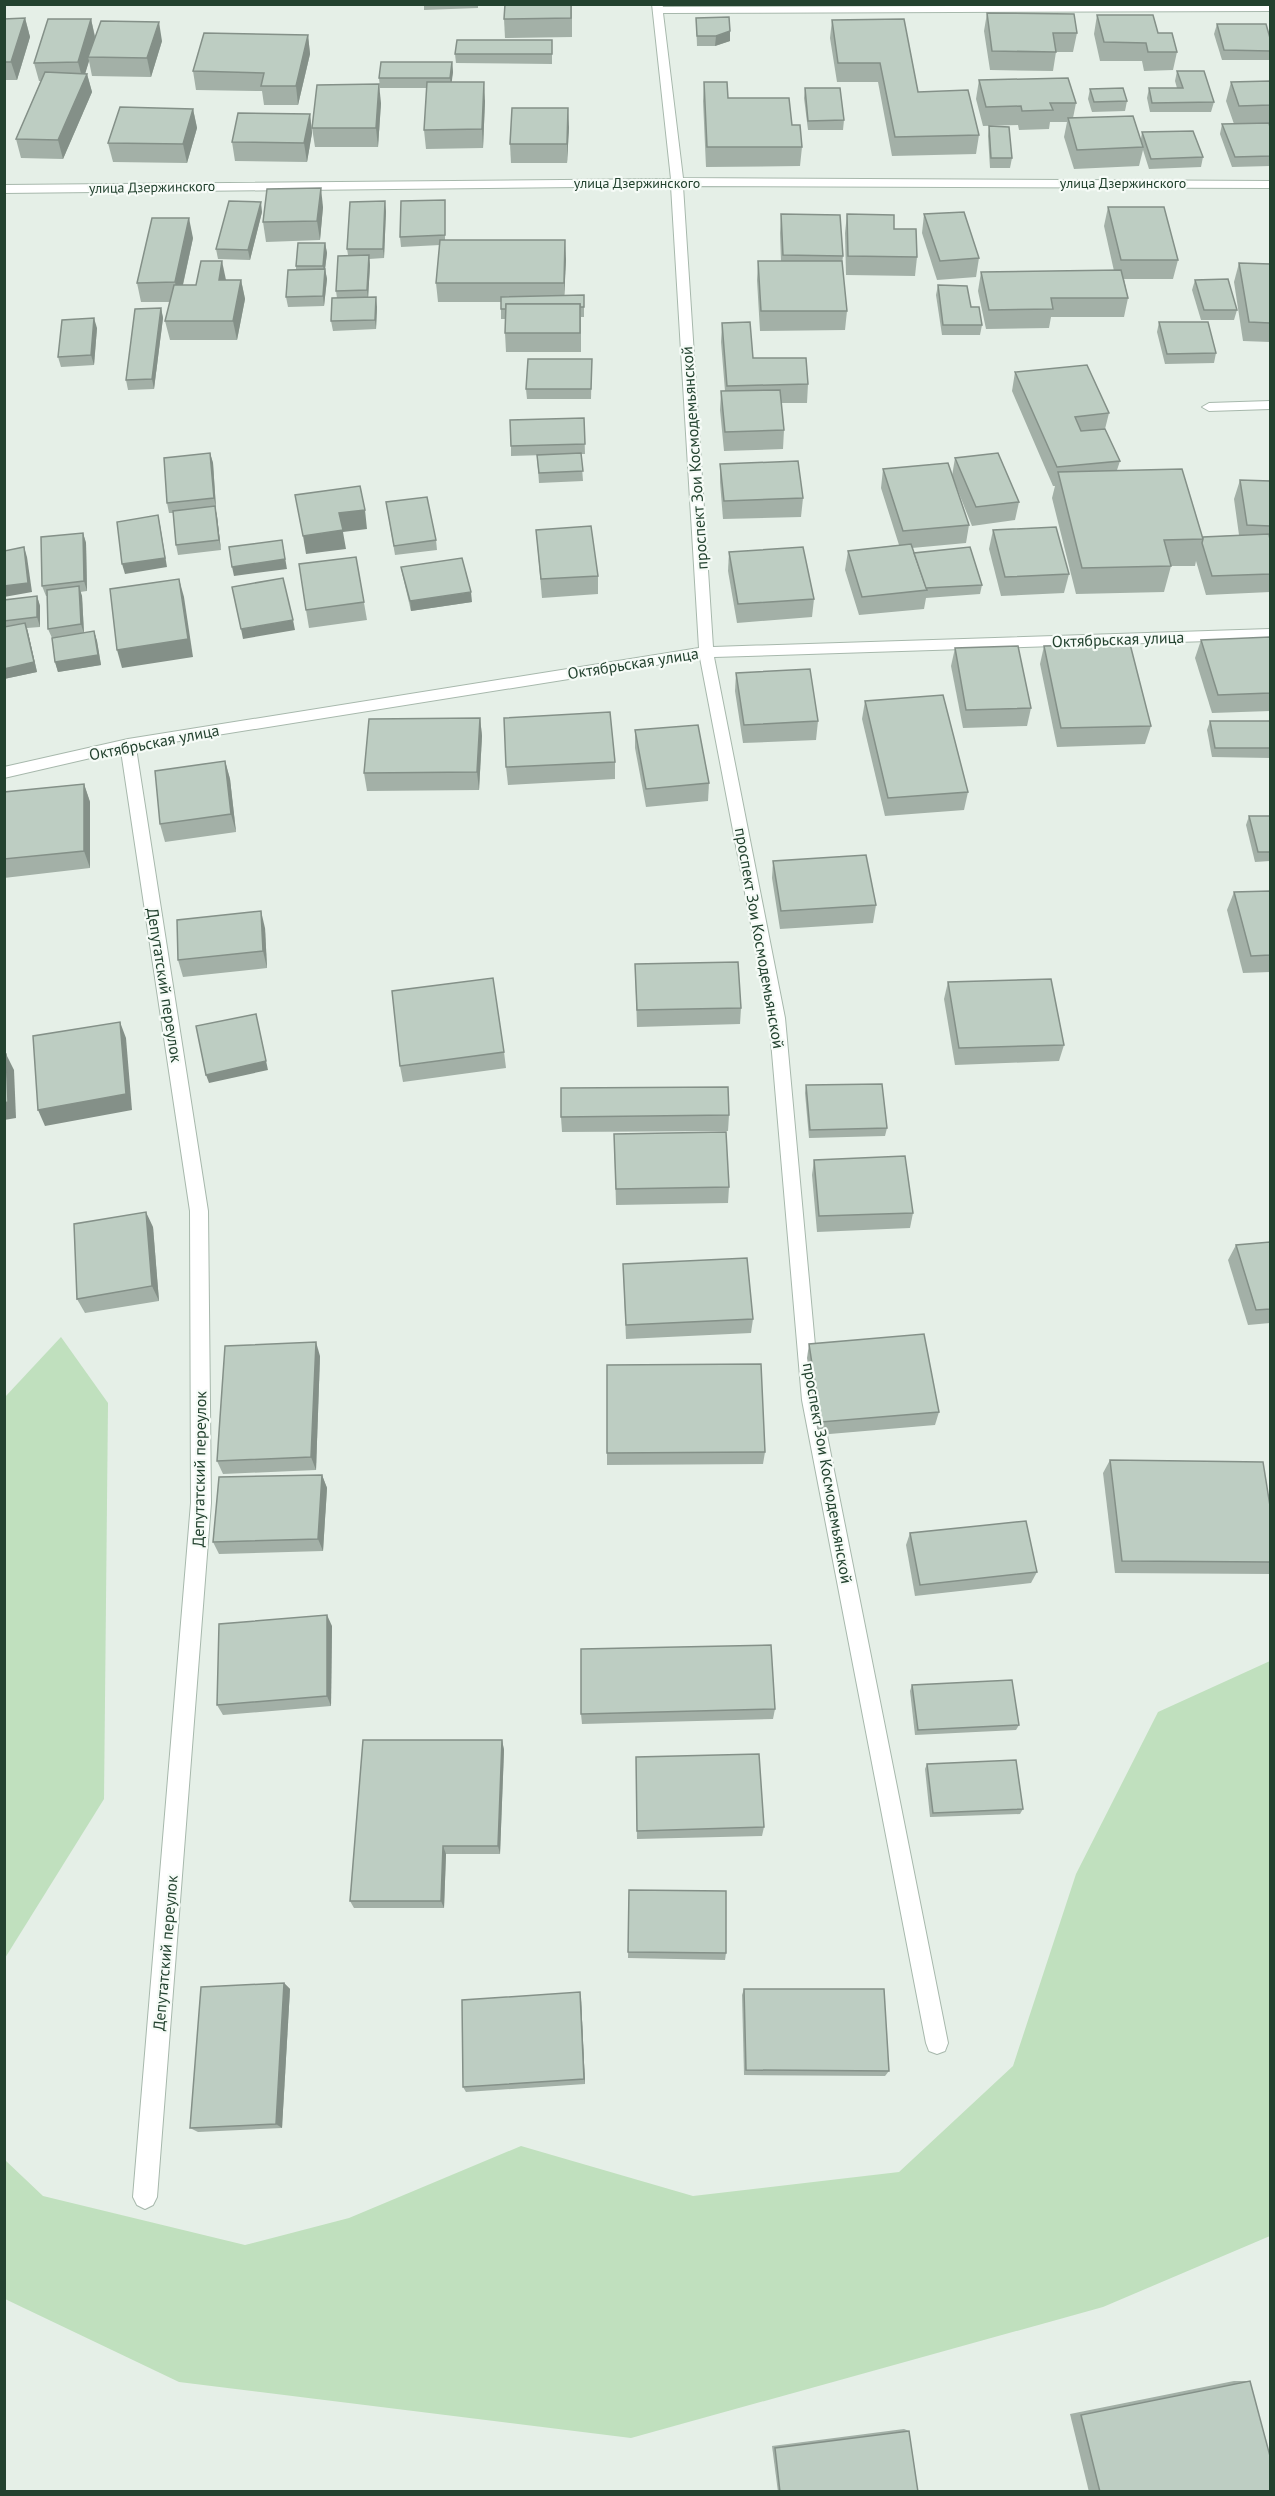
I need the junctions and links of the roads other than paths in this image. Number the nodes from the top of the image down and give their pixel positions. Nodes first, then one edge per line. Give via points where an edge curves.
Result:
1 (657, 7) edge
2 (1270, 8) edge
3 (677, 182) junction
4 (1270, 184) edge
5 (4, 189) edge
6 (1270, 405) edge
7 (1209, 407) dead end
8 (1270, 634) edge
9 (706, 652) junction
10 (128, 744) junction
11 (4, 773) edge
12 (937, 2043) dead end
13 (145, 2197) dead end

1 - 2 street
1 - 3 street, проспект Зои Космодемьянской
3 - 4 street, улица Дзержинского
3 - 5 street, улица Дзержинского
3 - 9 street, проспект Зои Космодемьянской
6 - 7 street
8 - 9 street, Октябрьская улица
9 - 10 street, Октябрьская улица
9 - 12 street, проспект Зои Космодемьянской via 777,1018 811,1400
10 - 11 street, Октябрьская улица
10 - 13 street, Депутатский переулок via 197,1199 199,1234 201,1503

